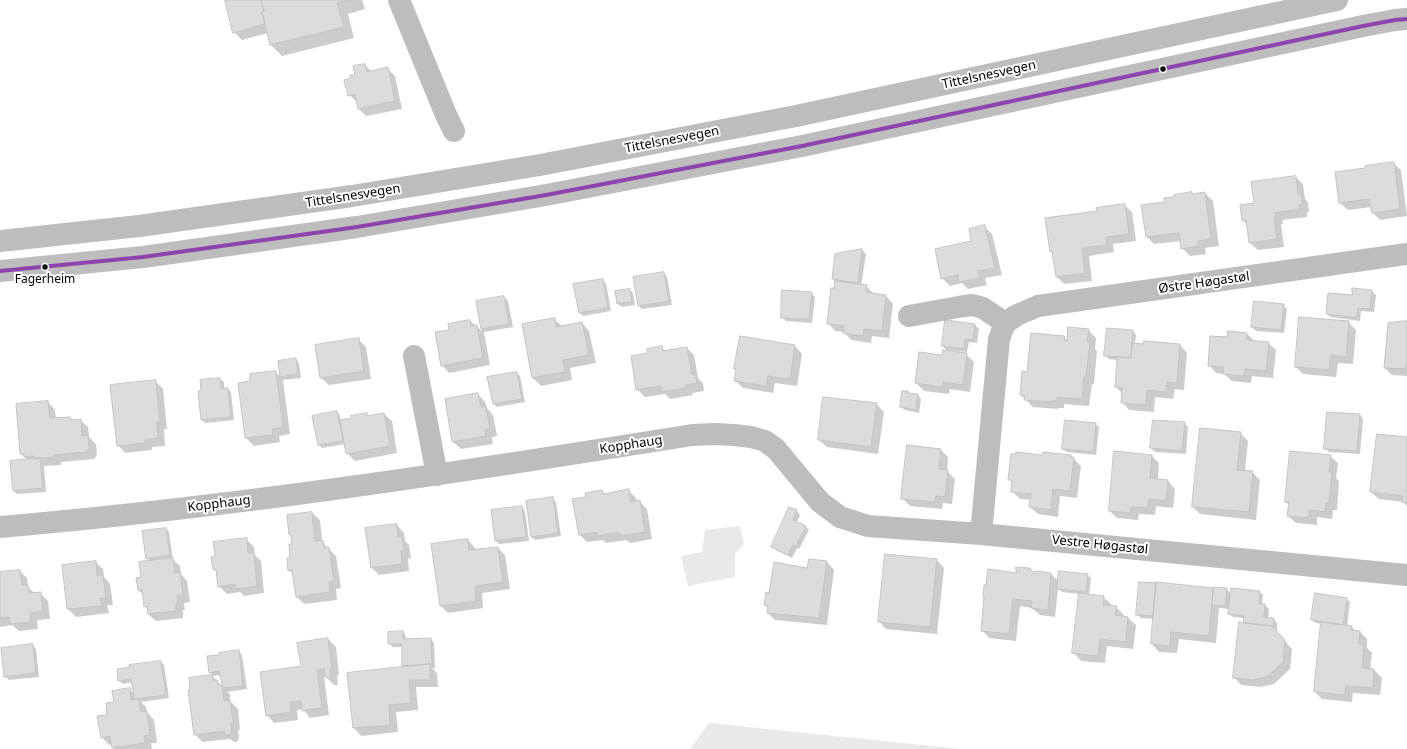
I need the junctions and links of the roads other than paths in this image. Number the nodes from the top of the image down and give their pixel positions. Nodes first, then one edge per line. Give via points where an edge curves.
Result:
1 (399, 0) edge
2 (1336, 0) edge
3 (1407, 19) edge
4 (454, 131) dead end
5 (0, 241) edge
6 (1407, 254) edge
7 (0, 272) edge
8 (909, 316) dead end
9 (1005, 323) junction
10 (414, 356) dead end
11 (437, 475) junction
12 (807, 486) joint
13 (0, 527) edge
14 (982, 534) junction
15 (1407, 576) edge

1 - 4 main road
2 - 5 main road, Tittelsnesvegen via 796,116 540,165 352,196 139,226
3 - 7 main road via 1356,27 802,146 546,195 357,227 166,254
6 - 9 main road, Østre Høgastøl via 1038,306
8 - 9 main road via 973,305 983,308
9 - 14 main road via 999,339
10 - 11 main road
11 - 12 main road, Kopphaug via 692,435 715,434 751,437 764,441 776,449
11 - 13 main road, Kopphaug via 189,508
12 - 14 main road, Vestre Høgastøl via 820,502 840,518 868,526
14 - 15 main road, Vestre Høgastøl

